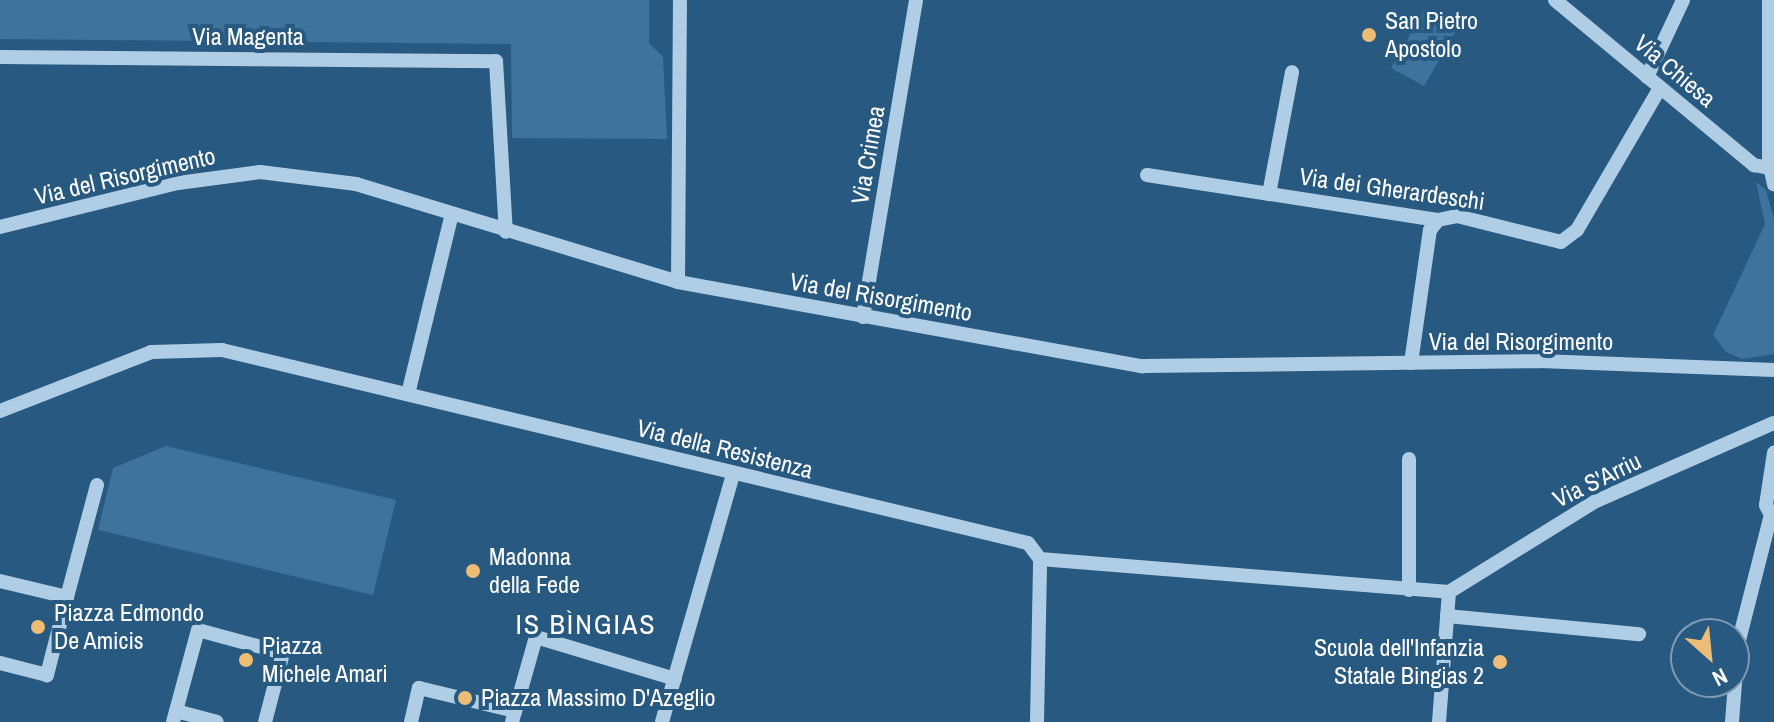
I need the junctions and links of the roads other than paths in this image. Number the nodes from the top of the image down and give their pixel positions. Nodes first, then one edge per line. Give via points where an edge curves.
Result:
1 (680, 0) edge
2 (916, 0) edge
3 (1555, 0) edge
4 (1683, 0) edge
5 (1769, 0) edge
6 (0, 57) edge
7 (1292, 72) dead end
8 (1647, 77) junction
9 (1660, 88) junction
10 (1769, 168) junction
11 (1147, 175) dead end
12 (1774, 184) edge
13 (1269, 194) junction
14 (452, 214) junction
15 (1438, 220) junction
16 (0, 227) edge
17 (506, 232) junction
18 (678, 282) junction
19 (863, 317) junction
20 (1411, 363) junction
21 (1774, 370) edge
22 (408, 394) junction
23 (0, 411) edge
24 (1774, 423) edge
25 (1774, 453) edge
26 (1409, 459) dead end
27 (733, 474) junction
28 (97, 485) dead end
29 (1772, 514) edge
30 (1040, 559) junction
31 (0, 581) edge
32 (1409, 590) junction
33 (1449, 592) junction
34 (67, 597) junction
35 (1447, 616) junction
36 (1639, 634) dead end
37 (0, 663) edge
38 (675, 679) junction
39 (174, 716) edge
40 (514, 717) edge
41 (217, 722) edge
42 (265, 722) edge
43 (411, 722) edge
44 (662, 722) edge
45 (1037, 722) edge
46 (1439, 722) edge
47 (1732, 722) edge

1 - 18 street
2 - 19 street, Via Crimea
3 - 8 street, Via Chiesa
4 - 8 street
5 - 10 street
6 - 17 street, Via Magenta via 496,61
7 - 13 street, Via dei Gherardeschi
8 - 9 street, Via Chiesa
9 - 10 street, Via Chiesa via 1754,165
9 - 15 street, Via dei Gherardeschi via 1570,238 1561,242 1457,216
10 - 12 street
11 - 13 street, Via dei Gherardeschi
13 - 15 street, Via dei Gherardeschi
14 - 16 street, Via del Risorgimento via 356,184 260,172 178,183
14 - 17 street, Via del Risorgimento
14 - 22 street
15 - 20 street via 1430,230
17 - 18 street, Via del Risorgimento
18 - 19 street, Via del Risorgimento
19 - 20 street, Via del Risorgimento via 1142,366
20 - 21 street, Via del Risorgimento via 1540,361
22 - 23 street, Via della Resistenza via 222,350 183,349 117,362
22 - 27 street, Via della Resistenza
24 - 33 street, Via S'Arriu via 1596,501
25 - 29 street via 1766,505
26 - 32 street
27 - 30 street, Via della Resistenza via 1028,543
27 - 38 street
28 - 34 street
29 - 47 street via 1738,644
30 - 32 street, Via della Resistenza
30 - 45 street
31 - 34 street
32 - 33 street, Via della Resistenza
33 - 35 street
34 - 37 street via 47,675
35 - 36 street
35 - 46 street
38 - 40 street via 536,637
38 - 44 street
39 - 41 street
39 - 42 street via 198,630 283,653
40 - 43 street via 419,688

